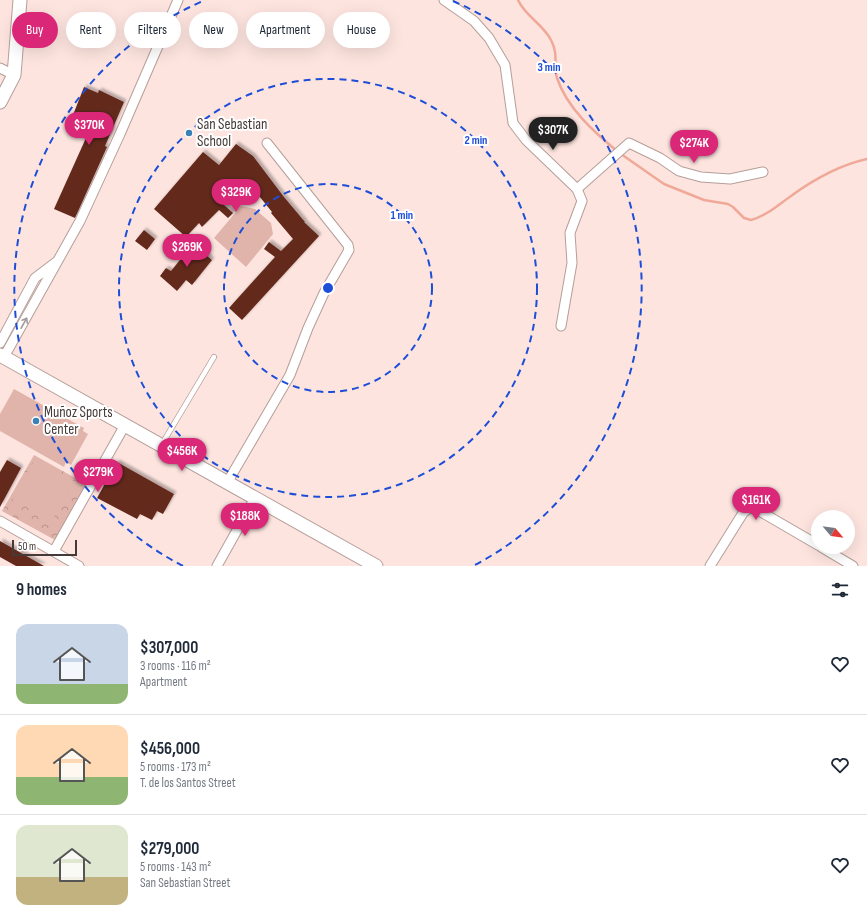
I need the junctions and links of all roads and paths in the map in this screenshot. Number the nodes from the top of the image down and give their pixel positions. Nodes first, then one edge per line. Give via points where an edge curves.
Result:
1 (20, 0) edge
2 (178, 0) edge
3 (444, 0) edge
4 (0, 68) edge
5 (14, 75) junction
6 (0, 102) edge
7 (267, 143) dead end
8 (764, 172) dead end
9 (577, 189) junction
10 (60, 258) junction
11 (561, 326) dead end
12 (0, 343) edge
13 (214, 357) dead end
14 (2, 359) edge
15 (125, 425) junction
16 (161, 446) junction
17 (227, 483) junction
18 (255, 498) junction
19 (0, 520) edge
20 (811, 541) edge
21 (54, 551) junction
22 (833, 554) edge
23 (79, 566) edge
24 (217, 566) edge
25 (376, 566) edge
26 (710, 566) edge
27 (853, 566) edge

1 - 5 main road
2 - 10 street via 120,134
3 - 9 street via 474,21 489,38 505,65 514,123 526,140
4 - 5 street
5 - 6 main road
7 - 17 street via 348,245 348,250 308,328 290,375
8 - 9 street via 730,179 701,176 680,171 629,143
9 - 11 street via 582,201 570,233 572,262
10 - 12 street via 35,278
14 -> 10 street
13 - 16 lane
14 - 15 main road
15 - 16 main road
15 - 21 street
16 - 17 main road
17 - 18 main road
18 - 24 street
18 - 25 main road
19 - 21 street
20 - 26 street via 756,509 749,508 743,513
21 - 23 street
22 - 27 street

